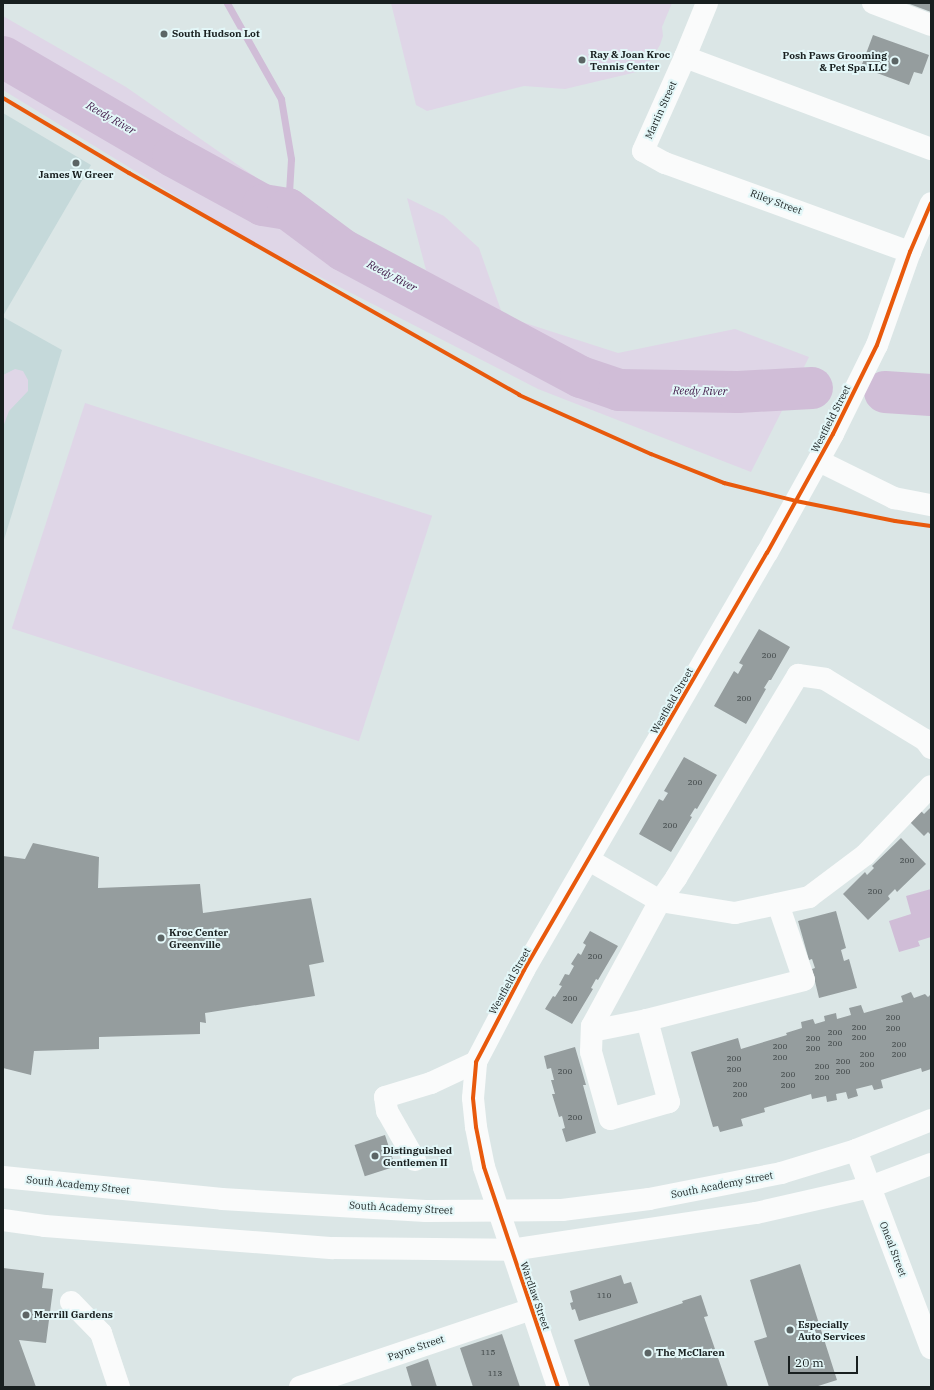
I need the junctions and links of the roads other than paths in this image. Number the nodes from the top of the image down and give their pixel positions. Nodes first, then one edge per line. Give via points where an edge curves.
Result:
1 (707, 3) edge
2 (873, 3) edge
3 (931, 25) edge
4 (685, 57) junction
5 (931, 149) edge
6 (643, 151) joint
7 (931, 203) edge
8 (910, 252) junction
9 (819, 461) junction
10 (931, 505) edge
11 (931, 748) edge
12 (931, 786) edge
13 (590, 860) junction
14 (660, 901) junction
15 (778, 904) junction
16 (647, 1020) junction
17 (592, 1031) junction
18 (476, 1062) junction
19 (931, 1120) edge
20 (856, 1150) junction
21 (415, 1160) dead end
22 (931, 1164) edge
23 (3, 1177) edge
24 (870, 1187) junction
25 (498, 1211) junction
26 (3, 1220) edge
27 (511, 1250) junction
28 (71, 1302) dead end
29 (532, 1309) junction
30 (931, 1348) edge
31 (119, 1387) edge
32 (300, 1387) edge
33 (558, 1387) edge

1 - 4 main road, Martin Street
2 - 3 main road
4 - 5 main road
4 - 6 main road, Martin Street
6 - 8 main road, Riley Street via 665,163
7 - 8 main road, Westfield Street
8 - 9 main road, Westfield Street via 877,344
9 - 10 main road via 894,498
9 - 13 main road, Westfield Street
11 - 14 main road via 925,740 825,679 798,675
12 - 15 main road via 865,855 809,897
13 - 14 main road
13 - 18 main road, Westfield Street via 524,970
14 - 15 main road via 735,913
14 - 17 main road via 592,1026
15 - 16 main road via 804,980
16 - 17 main road
16 - 17 main road via 669,1102 610,1119 591,1052
18 - 21 main road via 431,1083 384,1097 387,1111
18 - 25 main road, Westfield Street via 473,1098 476,1127 484,1167
19 - 20 main road, South Academy Street
20 - 24 main road, Oneal Street
20 - 25 main road, South Academy Street via 781,1173 649,1199 562,1210
22 - 24 main road
23 - 25 main road, South Academy Street via 222,1199 426,1211
24 - 27 main road via 756,1212
24 - 30 main road, Oneal Street
25 - 27 main road, Wardlaw Street
26 - 27 main road via 45,1226 333,1248
27 - 29 main road, Wardlaw Street
28 - 31 main road via 101,1333
29 - 32 main road, Payne Street
29 - 33 main road, Wardlaw Street

